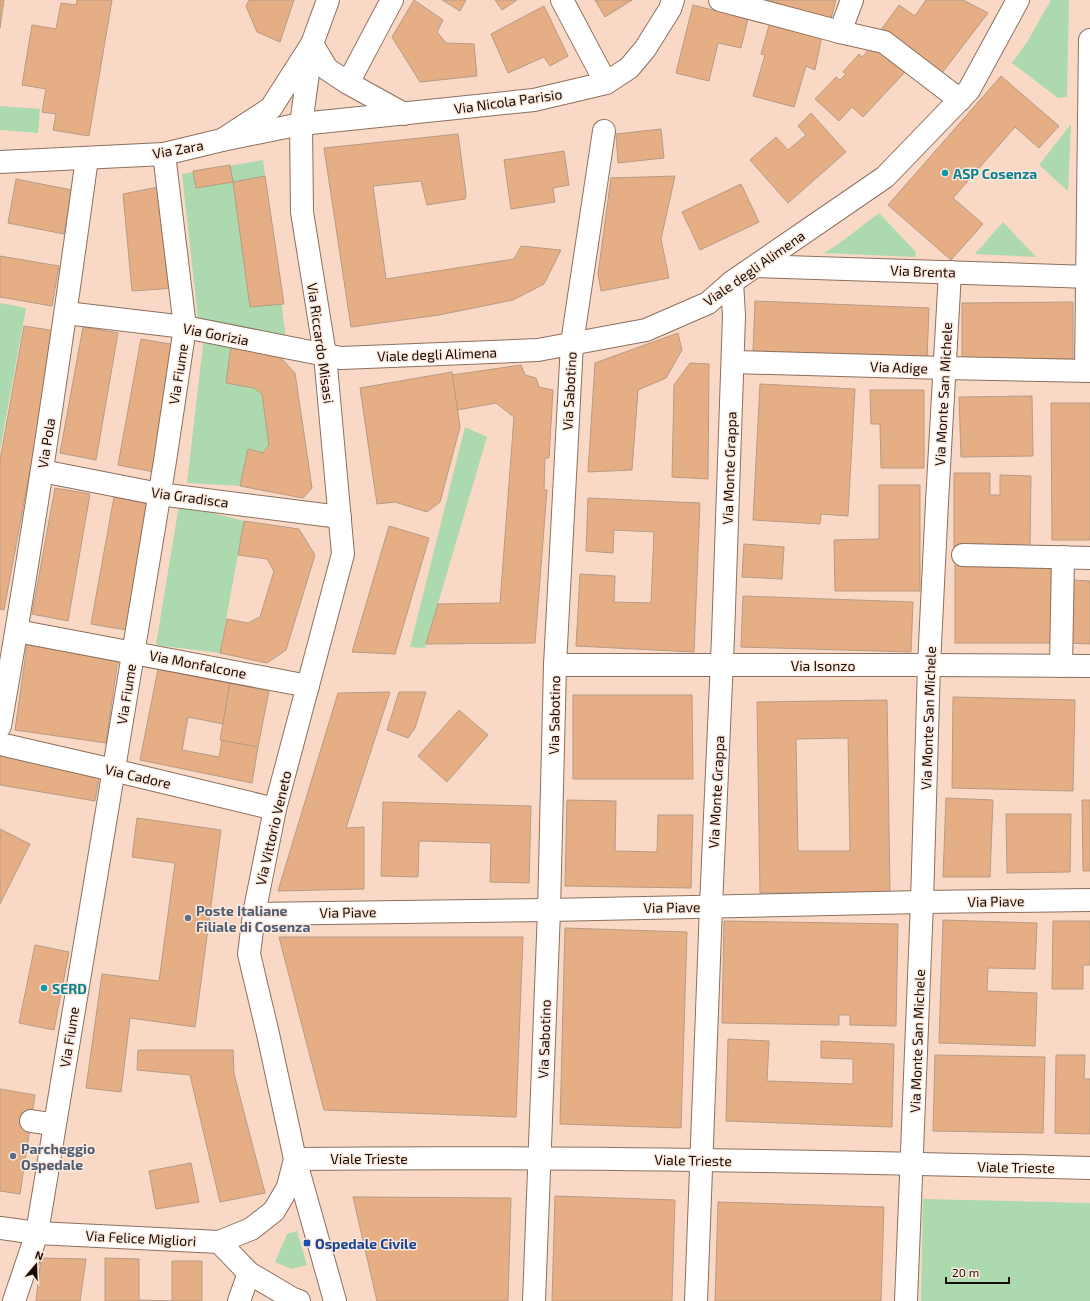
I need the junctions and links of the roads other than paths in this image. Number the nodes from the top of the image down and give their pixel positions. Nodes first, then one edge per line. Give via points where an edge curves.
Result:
1 (328, 0) edge
2 (392, 0) edge
3 (562, 0) edge
4 (673, 0) edge
5 (720, 0) edge
6 (852, 0) edge
7 (1018, 0) edge
8 (840, 32) junction
9 (1090, 40) edge
10 (312, 44) junction
11 (348, 83) junction
12 (606, 83) junction
13 (960, 100) junction
14 (404, 114) junction
15 (301, 124) junction
16 (604, 131) dead end
17 (222, 140) junction
18 (164, 154) junction
19 (87, 158) junction
20 (0, 162) edge
21 (756, 266) junction
22 (950, 272) junction
23 (1089, 277) edge
24 (732, 282) junction
25 (66, 312) junction
26 (185, 327) junction
27 (572, 344) junction
28 (333, 356) junction
29 (733, 362) junction
30 (945, 368) junction
31 (1088, 370) edge
32 (42, 471) junction
33 (159, 494) junction
34 (340, 517) junction
35 (963, 555) dead end
36 (1063, 558) junction
37 (1090, 558) edge
38 (17, 630) junction
39 (133, 652) junction
40 (555, 665) junction
41 (722, 665) junction
42 (929, 665) junction
43 (1061, 666) junction
44 (1090, 666) edge
45 (308, 686) junction
46 (0, 726) edge
47 (0, 744) edge
48 (113, 770) junction
49 (275, 809) junction
50 (1090, 900) edge
51 (922, 902) junction
52 (711, 906) junction
53 (550, 910) junction
54 (254, 914) junction
55 (71, 1027) junction
56 (540, 1158) junction
57 (295, 1159) junction
58 (701, 1159) junction
59 (912, 1164) junction
60 (1090, 1168) edge
61 (274, 1211) joint
62 (0, 1228) edge
63 (31, 1232) junction
64 (219, 1242) junction
65 (249, 1273) junction
66 (14, 1301) edge
67 (239, 1301) edge
68 (299, 1301) edge
69 (335, 1301) edge
70 (534, 1301) edge
71 (696, 1301) edge
72 (906, 1301) edge

1 - 10 street, Via Riccardo Misasi
2 - 11 street
3 - 12 street
4 - 12 street, Via Nicola Parisio via 645,49 629,68
5 - 8 street
6 - 8 street
7 - 13 street, Viale degli Alimena via 969,90
8 - 13 street via 884,42
9 - 23 street
10 - 11 street via 327,69
10 - 15 street, Via Riccardo Misasi
10 - 17 street, Via Zara via 271,108
11 - 14 street
12 - 14 street, Via Nicola Parisio via 534,100
13 - 21 street, Viale degli Alimena via 885,177
14 - 15 street, Via Nicola Parisio
15 - 17 street, Via Nicola Parisio
15 - 28 street, Via Riccardo Misasi via 302,212
16 - 27 street, Via Sabotino
17 - 18 street, Via Zara
18 - 19 street, Via Zara
18 - 26 street, Via Fiume
19 - 20 street, Via Zara
19 - 25 street, Via Pola
21 - 22 street, Via Brenta
21 - 24 street, Viale degli Alimena
22 - 23 street, Via Brenta
22 - 30 street, Via Monte San Michele
23 - 31 street
24 - 27 street, Viale degli Alimena via 708,303 646,330
24 - 29 street, Via Monte Grappa
25 - 26 street, Via Gorizia
25 - 32 street, Via Pola
26 - 28 street, Via Gorizia
26 - 33 street, Via Fiume
27 - 28 street, Viale degli Alimena via 538,350
27 - 40 street, Via Sabotino
28 - 34 street, Via Riccardo Misasi
29 - 30 street, Via Adige
29 - 41 street, Via Monte Grappa
30 - 31 street, Via Adige
30 - 42 street, Via Monte San Michele
32 - 33 street, Via Gradisca
32 - 38 street, Via Pola
33 - 34 street, Via Gradisca
33 - 39 street, Via Fiume
34 - 45 street, Via Riccardo Misasi via 343,554
35 - 36 street
36 - 37 street
36 - 43 street
38 - 39 street, Via Monfalcone
38 - 46 street, Via Pola
39 - 45 street, Via Monfalcone
39 - 48 street, Via Fiume
40 - 41 street, Via Isonzo
40 - 53 street, Via Sabotino
41 - 42 street, Via Isonzo
41 - 52 street, Via Monte Grappa
42 - 43 street, Via Isonzo
42 - 51 street, Via Monte San Michele
43 - 44 street, Via Isonzo
45 - 49 street, Via Vittorio Veneto
47 - 48 street, Via Cadore
48 - 49 street, Via Cadore
48 - 55 street, Via Fiume
49 - 54 street, Via Vittorio Veneto
50 - 51 street, Via Piave
51 - 52 street, Via Piave
51 - 59 street, Via Monte San Michele
52 - 53 street, Via Piave
52 - 58 street, Via Monte Grappa
53 - 54 street, Via Piave
53 - 56 street, Via Sabotino
54 - 57 street, Via Vittorio Veneto via 249,954
55 - 63 street, Via Fiume
55 - 63 street via 56,1055 37,1122
56 - 57 street, Viale Trieste
56 - 58 street, Viale Trieste
56 - 70 street, Via Sabotino
57 - 61 street, Via Vittorio Veneto via 288,1187
57 - 69 street, Via Vittorio Veneto
58 - 59 street, Viale Trieste
58 - 71 street, Via Monte Grappa
59 - 60 street, Viale Trieste
59 - 72 street, Via Monte San Michele
61 - 64 street, Via Felice Migliori via 251,1229
62 - 63 street, Via Felice Migliori
63 - 64 street, Via Felice Migliori
63 - 66 street
64 - 65 street
65 - 67 street
65 - 68 street

